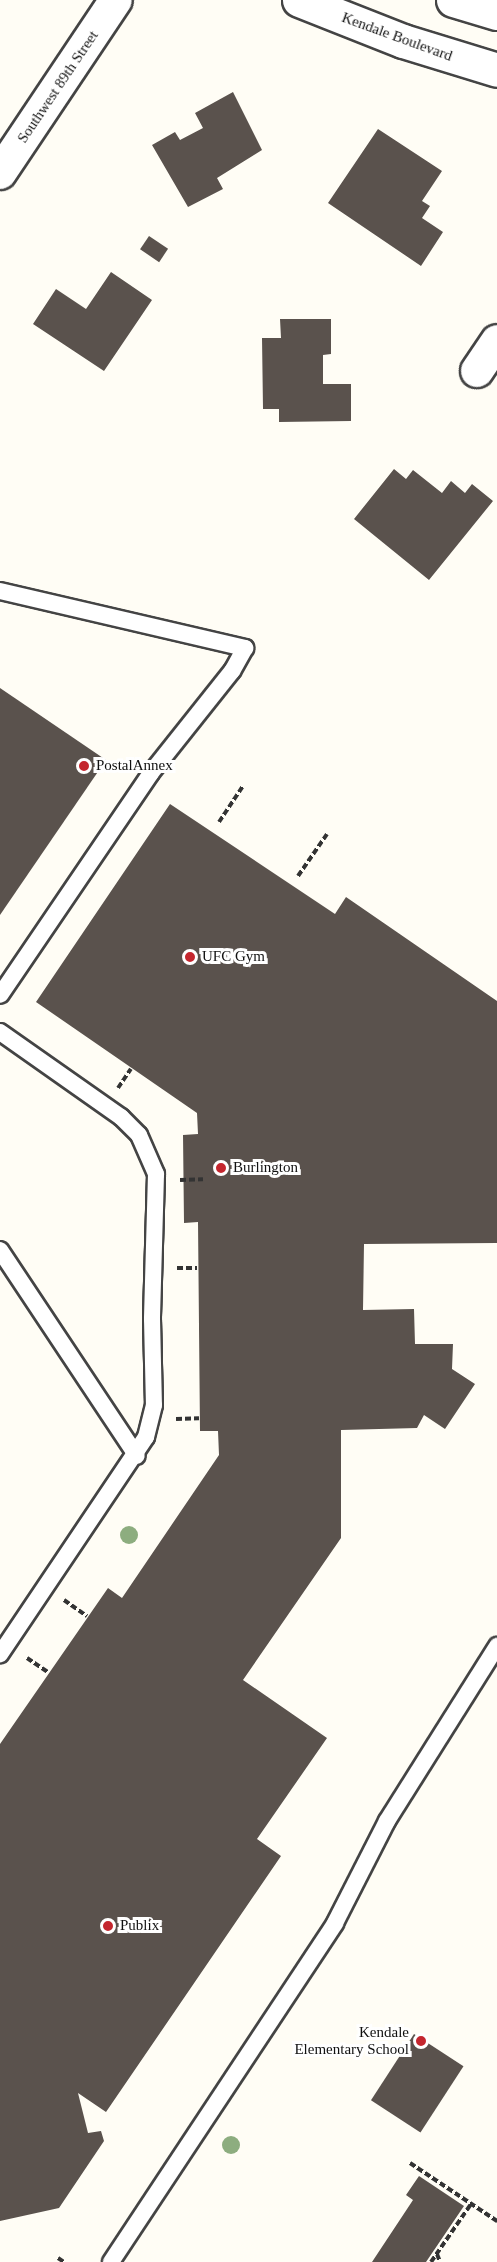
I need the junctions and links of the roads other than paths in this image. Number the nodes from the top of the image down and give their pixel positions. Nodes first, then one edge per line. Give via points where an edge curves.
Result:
1 (117, 0) edge
2 (299, 0) edge
3 (453, 0) edge
4 (497, 13) edge
5 (497, 70) edge
6 (0, 173) edge
7 (497, 341) edge
8 (477, 371) dead end
9 (0, 591) edge
10 (0, 995) edge
11 (0, 1032) edge
12 (0, 1250) edge
13 (137, 1456) junction
14 (497, 1646) edge
15 (0, 1654) edge
16 (111, 2262) edge

1 - 6 street, Southwest 89th Street
2 - 5 street, Kendale Boulevard via 403,41
3 - 4 street
7 - 8 street
9 - 10 lane via 245,648 232,671 151,773
11 - 13 lane via 121,1117 151,1155 156,1174 154,1405
12 - 13 lane
13 - 15 lane
14 - 16 lane via 387,1821 335,1923

